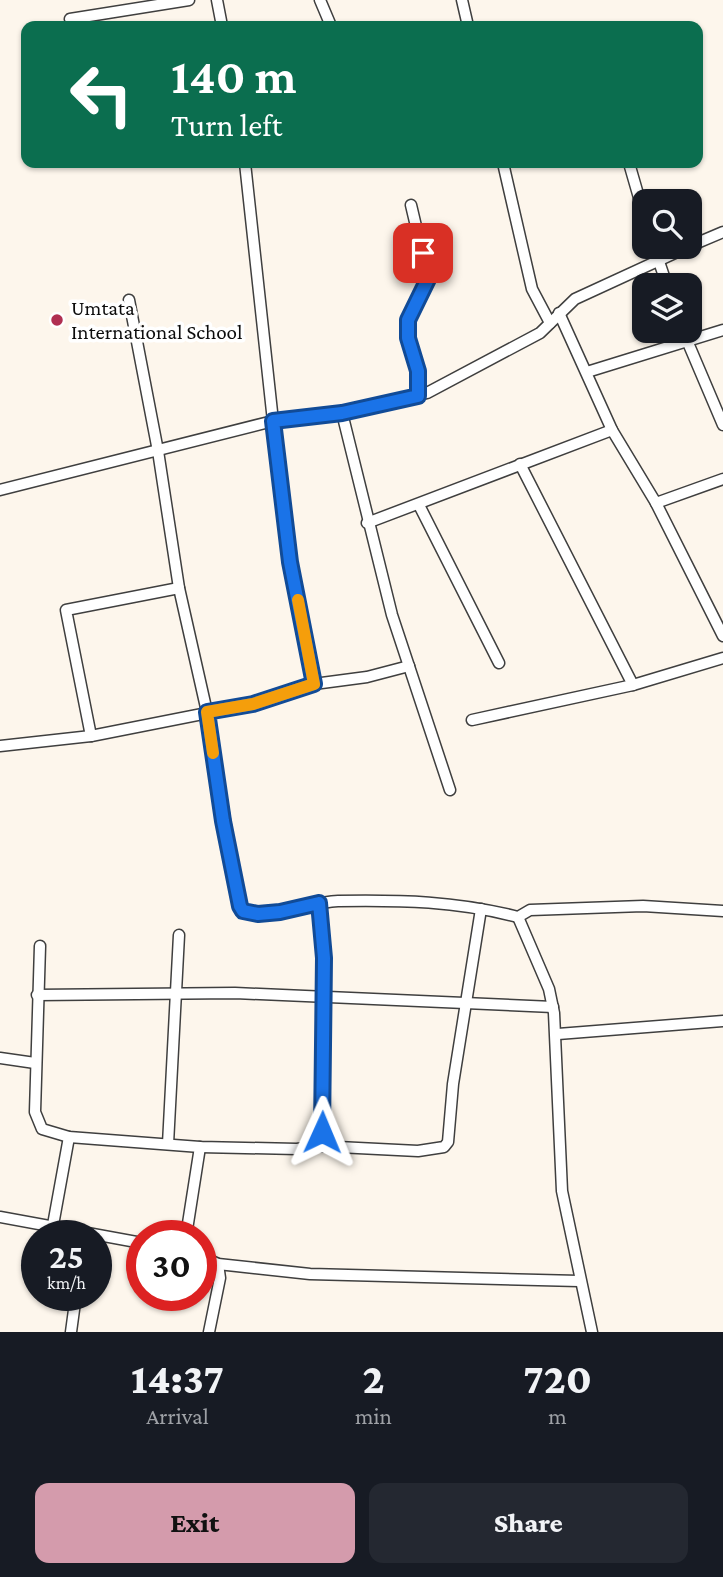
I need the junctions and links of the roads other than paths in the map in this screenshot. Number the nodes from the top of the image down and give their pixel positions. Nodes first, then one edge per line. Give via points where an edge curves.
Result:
1 (188, 0) edge
2 (217, 0) edge
3 (320, 0) edge
4 (462, 0) edge
5 (70, 19) dead end
6 (221, 21) edge
7 (329, 21) edge
8 (467, 21) edge
9 (246, 168) edge
10 (504, 168) edge
11 (630, 168) edge
12 (636, 189) edge
13 (411, 205) dead end
14 (723, 232) edge
15 (702, 241) edge
16 (657, 260) joint
17 (662, 273) edge
18 (129, 300) dead end
19 (559, 313) junction
20 (551, 323) junction
21 (723, 330) edge
22 (702, 333) edge
23 (666, 343) edge
24 (688, 343) edge
25 (587, 372) junction
26 (418, 396) junction
27 (342, 413) junction
28 (273, 421) junction
29 (723, 425) edge
30 (612, 430) junction
31 (158, 451) junction
32 (520, 464) junction
33 (723, 479) edge
34 (0, 490) edge
35 (656, 503) junction
36 (419, 505) junction
37 (368, 523) junction
38 (179, 588) junction
39 (723, 636) edge
40 (723, 658) edge
41 (499, 663) dead end
42 (409, 666) junction
43 (314, 684) junction
44 (633, 685) junction
45 (207, 712) junction
46 (472, 720) dead end
47 (91, 736) junction
48 (0, 746) edge
49 (450, 790) dead end
50 (319, 903) junction
51 (481, 909) junction
52 (723, 911) edge
53 (518, 918) junction
54 (179, 935) dead end
55 (40, 946) dead end
56 (177, 992) junction
57 (37, 995) junction
58 (323, 999) junction
59 (467, 1005) junction
60 (553, 1007) junction
61 (723, 1021) edge
62 (558, 1034) junction
63 (0, 1058) edge
64 (35, 1063) junction
65 (69, 1137) junction
66 (168, 1144) junction
67 (318, 1146) junction
68 (200, 1147) junction
69 (0, 1217) edge
70 (21, 1220) edge
71 (54, 1220) edge
72 (189, 1220) edge
73 (218, 1264) joint
74 (579, 1281) junction
75 (74, 1311) edge
76 (71, 1332) edge
77 (209, 1332) edge
78 (592, 1332) edge

1 - 5 street
2 - 6 street
3 - 7 street
4 - 8 street
9 - 28 street
10 - 20 street via 532,289
11 - 12 street
13 - 26 street via 429,277 408,320
14 - 15 street
16 - 17 street
16 - 19 street via 575,299
18 - 31 street
19 - 20 street
19 - 25 street
20 - 26 street
21 - 22 street
23 - 25 street
24 - 29 street
25 - 30 street
26 - 27 street
27 - 28 street
27 - 37 street
28 - 31 street
28 - 43 street via 290,562
30 - 32 street
30 - 35 street
31 - 34 street
31 - 38 street
32 - 36 street
32 - 44 street
33 - 35 street
35 - 39 street
36 - 37 street
36 - 41 street
37 - 42 street
38 - 45 street
38 - 47 street via 66,610
40 - 44 street
42 - 43 street
42 - 49 street
43 - 45 street via 253,704
44 - 46 street
45 - 47 street
45 - 50 street via 240,906 258,914
47 - 48 street
50 - 51 street via 412,900
50 - 58 street
51 - 53 street
51 - 59 street
52 - 53 street via 643,906 530,910
53 - 60 street
54 - 56 street
55 - 57 street
56 - 57 street
56 - 58 street
56 - 66 street
57 - 64 street
58 - 59 street
58 - 67 street via 322,1132
59 - 60 street
59 - 67 street via 444,1147 418,1151
60 - 62 street
61 - 62 street
62 - 74 street via 562,1191
63 - 64 street
64 - 65 street via 37,1122 42,1129
65 - 66 street
65 - 71 street
66 - 68 street
67 - 68 street
68 - 72 street
69 - 70 street
73 - 74 street via 374,1278
73 - 77 street via 220,1278
74 - 78 street
75 - 76 street

